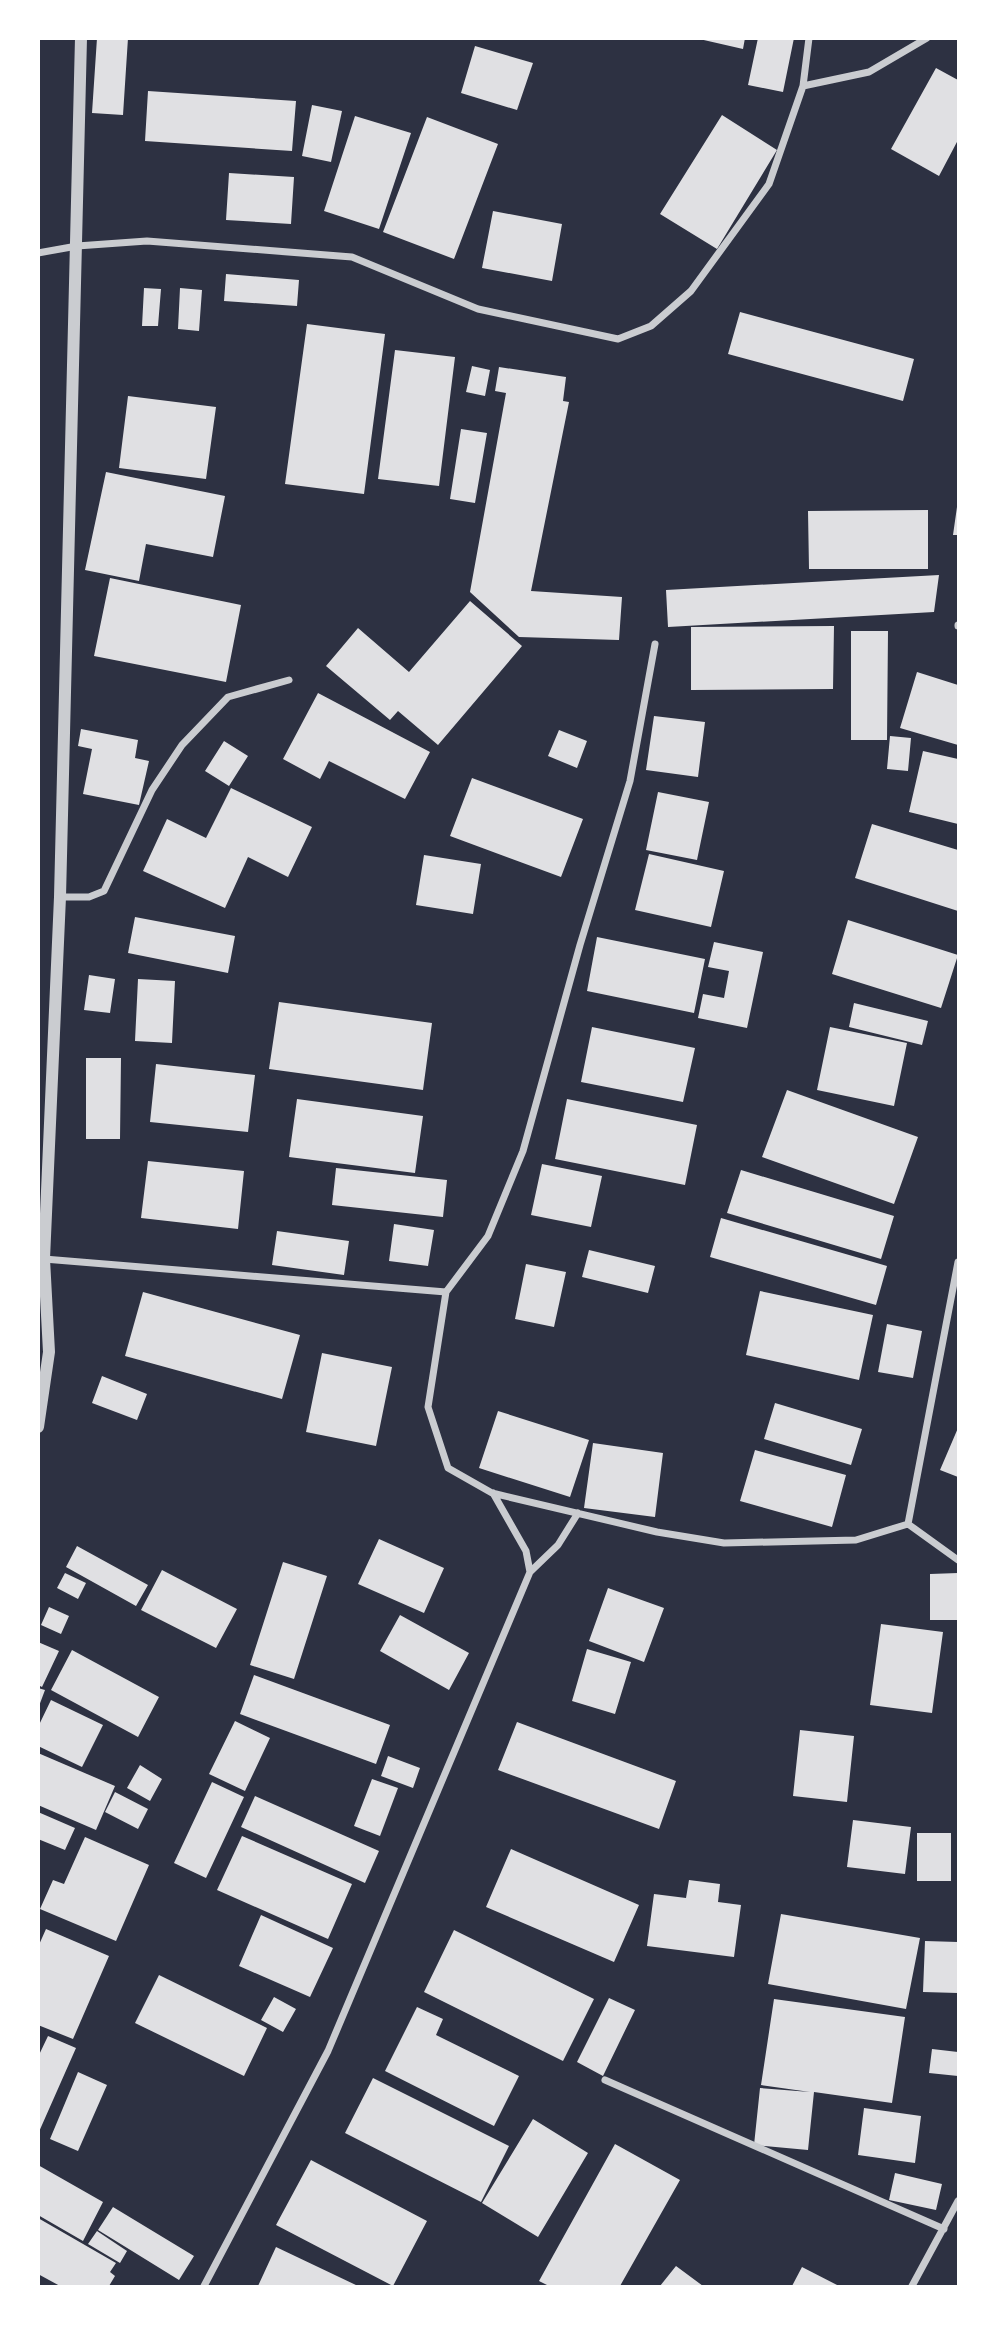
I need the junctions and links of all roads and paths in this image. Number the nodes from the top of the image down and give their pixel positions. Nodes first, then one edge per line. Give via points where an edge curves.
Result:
1 (81, 38) edge
2 (809, 38) edge
3 (928, 38) edge
4 (803, 86) junction
5 (76, 246) junction
6 (38, 253) edge
7 (655, 644) dead end
8 (289, 680) dead end
9 (60, 897) junction
10 (43, 1203) edge
11 (44, 1258) junction
12 (958, 1262) edge
13 (446, 1292) junction
14 (38, 1427) edge
15 (492, 1493) junction
16 (578, 1513) junction
17 (908, 1524) junction
18 (958, 1560) edge
19 (530, 1573) junction
20 (605, 2080) dead end
21 (958, 2200) edge
22 (944, 2229) junction
23 (204, 2287) edge
24 (912, 2287) edge

1 - 5 street
2 - 4 street
3 - 4 street via 869,72
4 - 5 street via 769,184 699,280 651,326 618,339 478,309 352,257 147,241
5 - 6 street
5 - 9 street
7 - 13 street via 630,780 523,1152 488,1236
8 - 9 street via 228,697 182,745 152,790 104,891 89,897
9 - 10 street
10 - 11 street
11 - 13 street
11 - 14 street via 48,1352
12 - 17 street
13 - 15 street via 428,1407 448,1468
15 - 16 street
15 - 19 street via 526,1551
16 - 17 street via 724,1544 856,1540
16 - 19 street via 558,1545
17 - 18 street
19 - 23 street via 328,2050
20 - 22 street
21 - 22 street
22 - 24 street

